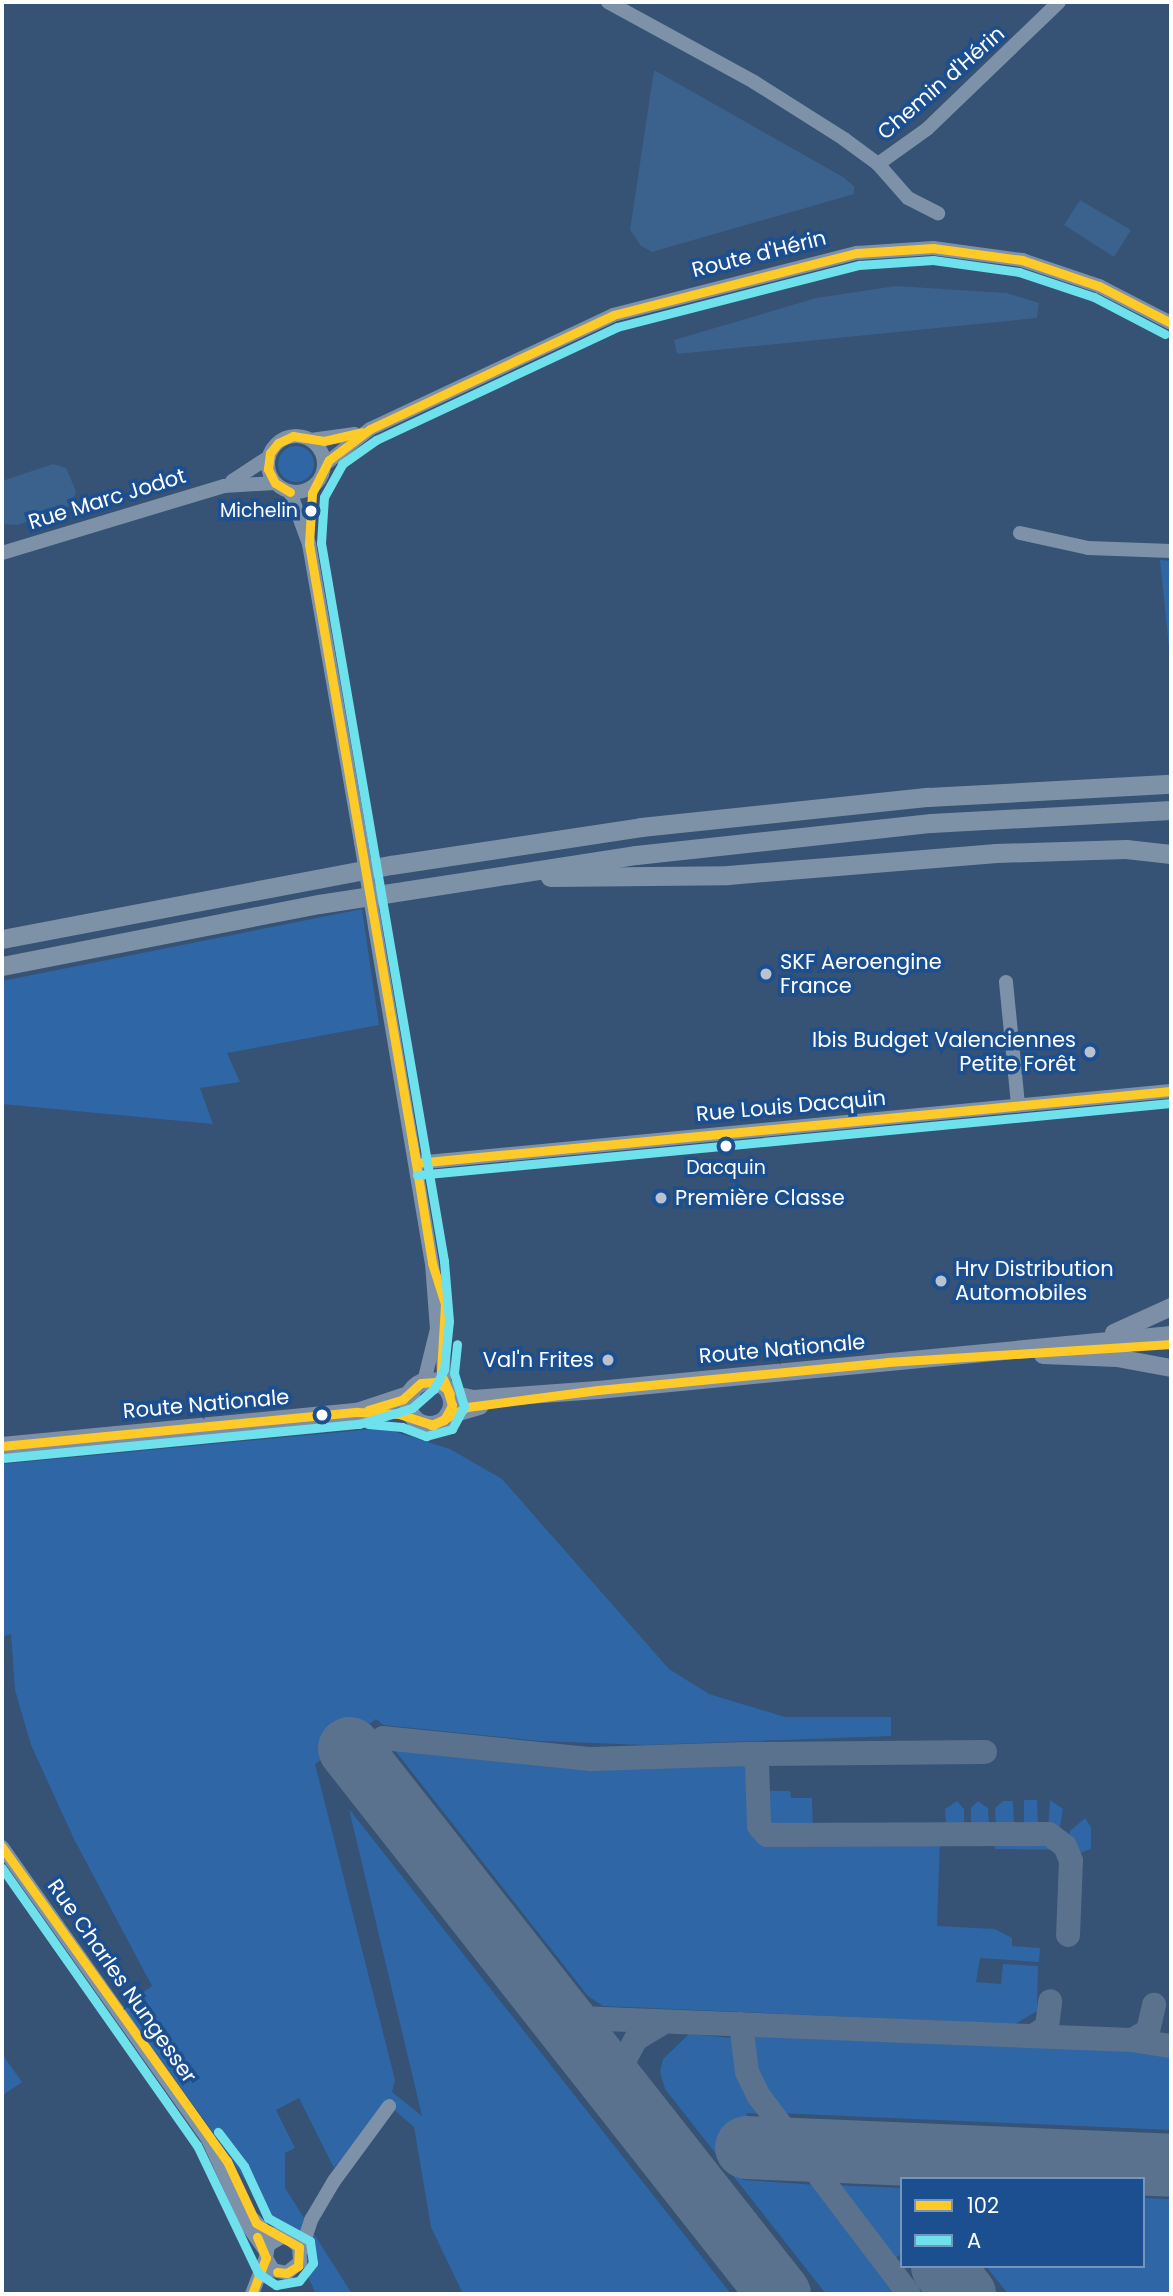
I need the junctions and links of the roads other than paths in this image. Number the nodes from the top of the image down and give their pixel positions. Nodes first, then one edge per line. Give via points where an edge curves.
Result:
1 (608, 2) edge
2 (1059, 2) edge
3 (878, 164) junction
4 (938, 213) dead end
5 (1171, 323) edge
6 (370, 429) junction
7 (311, 440) junction
8 (269, 457) junction
9 (324, 465) junction
10 (275, 483) junction
11 (315, 485) junction
12 (224, 486) junction
13 (289, 492) junction
14 (1020, 533) dead end
15 (309, 544) junction
16 (1171, 551) edge
17 (2, 553) edge
18 (1171, 784) edge
19 (1171, 810) edge
20 (1171, 854) edge
21 (444, 883) junction
22 (2, 939) edge
23 (2, 967) edge
24 (1006, 982) dead end
25 (1171, 1091) edge
26 (1018, 1105) junction
27 (416, 1163) junction
28 (432, 1263) junction
29 (1171, 1307) edge
30 (1171, 1335) edge
31 (1096, 1340) junction
32 (1171, 1344) edge
33 (1018, 1354) junction
34 (887, 1362) junction
35 (1171, 1368) edge
36 (417, 1388) junction
37 (447, 1390) junction
38 (598, 1390) junction
39 (358, 1412) junction
40 (449, 1415) junction
41 (414, 1417) junction
42 (2, 1446) edge
43 (2, 1847) edge
44 (389, 2106) dead end
45 (208, 2138) junction
46 (311, 2220) junction
47 (283, 2237) junction
48 (301, 2251) junction
49 (266, 2255) junction
50 (277, 2272) junction
51 (252, 2294) edge
52 (259, 2294) edge

1 - 3 street via 754,82
2 - 3 street, Chemin d'Hérin via 927,129
3 - 4 street via 908,198
5 - 6 street, Route d'Hérin via 1099,286 1022,260 946,249 869,251 613,315
6 - 7 street, Route d'Hérin
6 - 9 street, Route d'Hérin
7 - 8 street via 285,438
7 - 9 street via 320,449
8 - 10 street
8 - 12 street, Rue Marc Jodot
9 - 11 street
10 - 12 street, Rue Marc Jodot
10 - 13 street
11 - 13 street
11 - 15 street
12 - 17 street, Rue Marc Jodot
13 - 15 street
14 - 16 street via 1088,548
15 - 27 street, bridge
18 - 22 highway via 891,800 640,827 364,870
19 - 21 highway via 818,834
20 - 21 highway via 1126,849 971,854 728,876
21 - 23 highway
24 - 26 street
25 - 26 street, Rue Louis Dacquin
26 - 27 street, Rue Louis Dacquin
27 - 28 street
28 - 36 street via 437,1337
28 - 37 street via 446,1304 440,1371
29 - 31 main road
30 - 31 main road
31 - 34 main road
32 - 33 main road
33 - 34 main road
33 - 35 main road via 1117,1358
34 - 38 main road, Route Nationale
36 - 37 main road
36 - 39 main road, Route Nationale
36 - 41 main road via 409,1406
37 - 38 main road, Route Nationale via 474,1399
37 - 40 main road
38 - 40 main road, Route Nationale via 470,1407
39 - 41 main road
39 - 42 main road, Route Nationale
40 - 41 main road via 433,1424
43 - 45 street, Rue Charles Nungesser
44 - 46 street
45 - 47 street, Rue Charles Nungesser via 234,2172 256,2223
45 - 49 street, Rue Charles Nungesser
46 - 47 street
46 - 48 street
47 - 48 street, Rue Charles Nungesser
47 - 49 street
48 - 50 street via 295,2269
49 - 50 street, Rue Charles Nungesser
49 - 51 street
50 - 52 street via 266,2279

